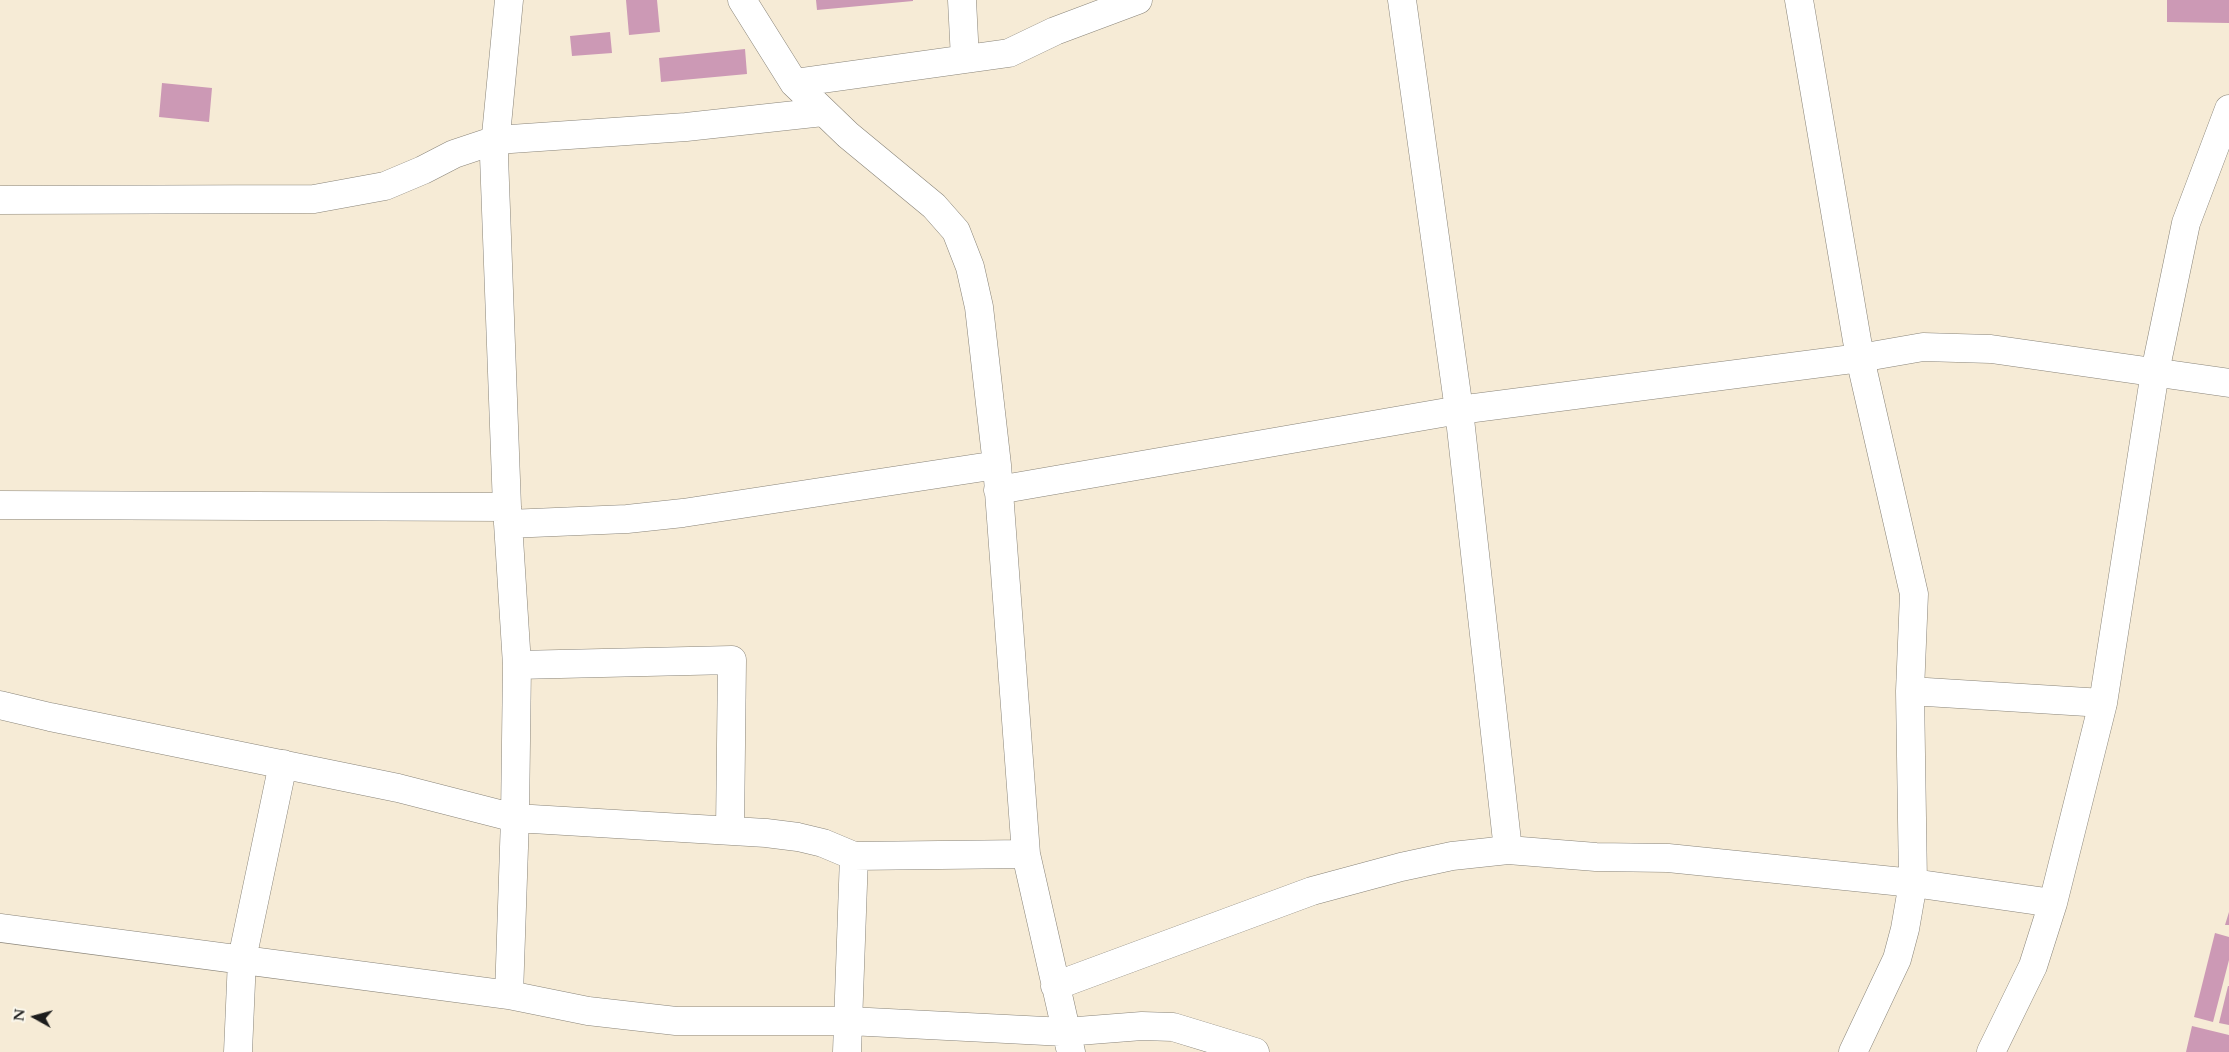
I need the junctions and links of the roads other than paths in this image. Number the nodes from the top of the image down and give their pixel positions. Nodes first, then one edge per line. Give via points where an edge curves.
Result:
1 (509, 0) edge
2 (742, 0) edge
3 (962, 0) edge
4 (1138, 0) edge
5 (1402, 0) edge
6 (1798, 0) edge
7 (965, 59) junction
8 (794, 83) junction
9 (2229, 109) edge
10 (823, 112) junction
11 (496, 140) junction
12 (0, 200) edge
13 (1860, 358) junction
14 (2156, 372) junction
15 (2229, 383) edge
16 (1459, 410) junction
17 (997, 478) junction
18 (0, 504) edge
19 (508, 516) junction
20 (517, 665) junction
21 (1910, 691) junction
22 (2103, 703) junction
23 (0, 705) edge
24 (283, 764) junction
25 (516, 818) junction
26 (730, 830) junction
27 (1508, 850) junction
28 (1026, 854) junction
29 (854, 856) junction
30 (1913, 883) junction
31 (2053, 903) junction
32 (0, 928) edge
33 (242, 959) junction
34 (1055, 986) junction
35 (509, 994) junction
36 (850, 1021) junction
37 (1068, 1042) edge
38 (238, 1052) edge
39 (847, 1052) edge
40 (1255, 1052) edge
41 (1853, 1052) edge
42 (1991, 1052) edge

1 - 11 street
2 - 8 street
3 - 7 street
4 - 7 street via 1055,30 1009,53
5 - 16 street
6 - 13 street
7 - 8 street
8 - 10 street
9 - 14 street via 2186,222
10 - 11 street via 686,127
10 - 17 street via 934,206 956,231 970,267 979,307
11 - 12 street via 454,154 385,186 314,199
11 - 19 street via 494,156
13 - 14 street via 1923,347 1990,349
13 - 16 street
13 - 21 street via 1914,594
14 - 15 street
14 - 22 street
16 - 17 street
16 - 27 street
17 - 19 street via 627,518
17 - 28 street
18 - 19 street
19 - 20 street
20 - 25 street
20 - 26 street via 732,660
21 - 22 street
21 - 30 street
22 - 31 street
23 - 24 street
24 - 25 street via 398,788
24 - 33 street
25 - 26 street
25 - 35 street
26 - 29 street via 798,837
27 - 30 street via 1596,857 1668,858
27 - 34 street via 1452,856 1312,891
28 - 29 street
28 - 34 street
29 - 36 street
30 - 31 street
30 - 41 street via 1898,959
31 - 42 street via 2033,966
32 - 33 street
33 - 35 street
33 - 38 street
34 - 37 street
35 - 36 street via 588,1011 676,1021
36 - 37 street
36 - 39 street
37 - 40 street via 1142,1026 1173,1026

